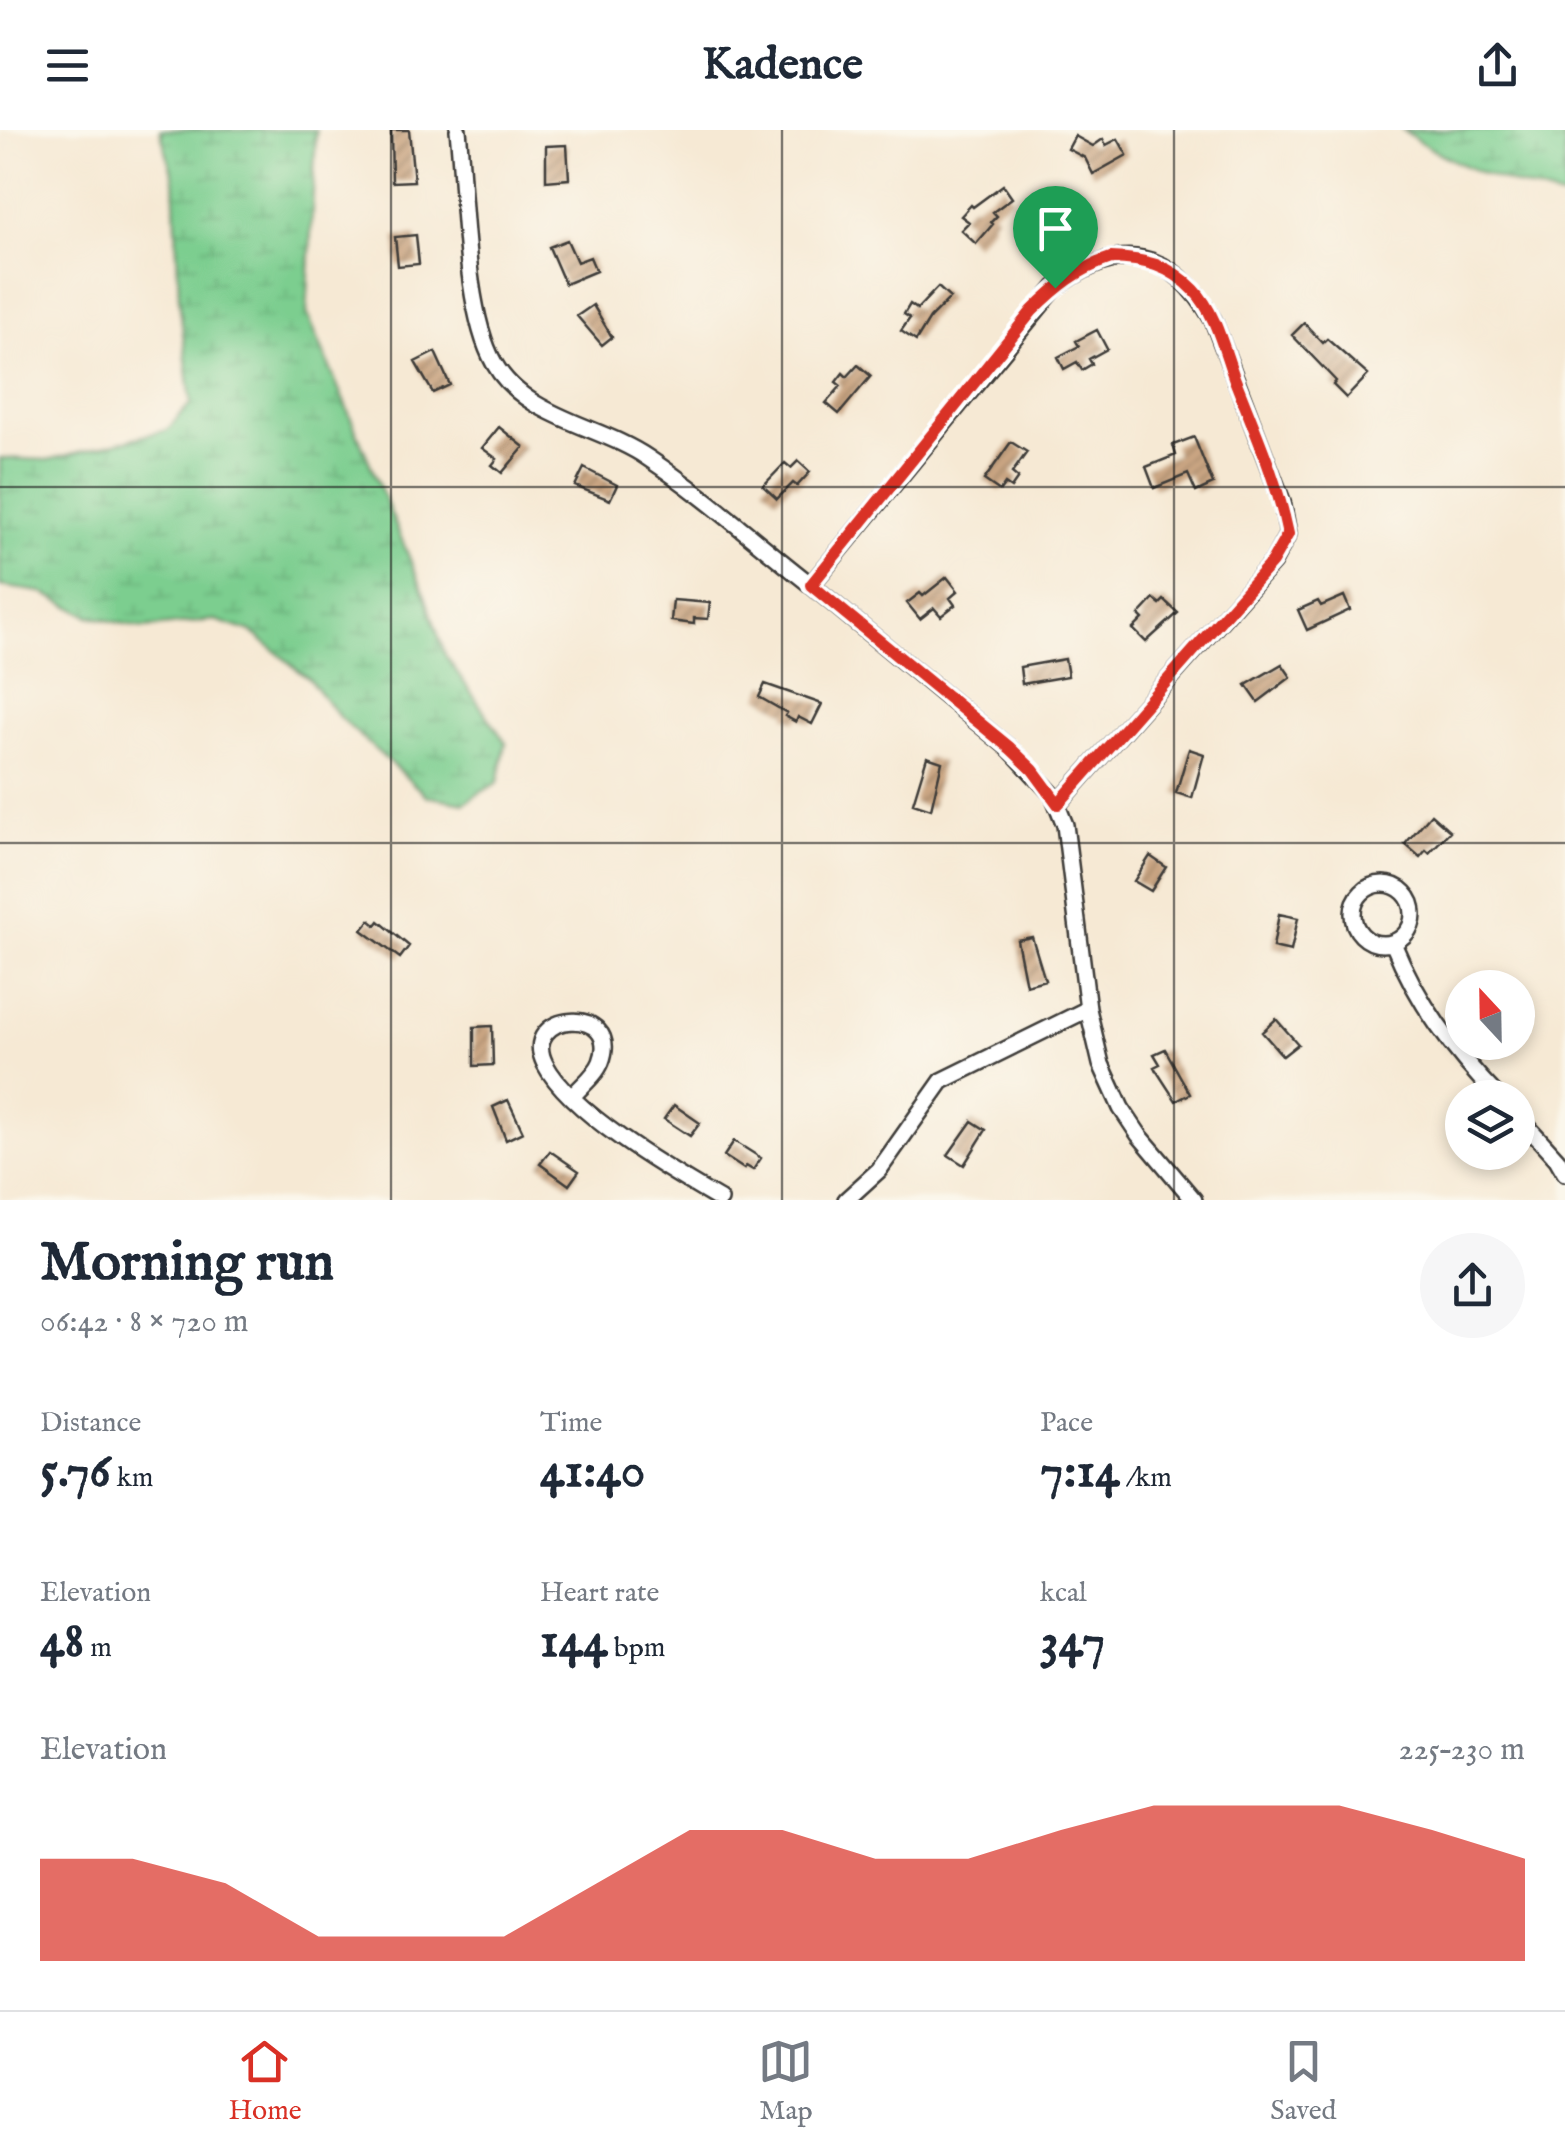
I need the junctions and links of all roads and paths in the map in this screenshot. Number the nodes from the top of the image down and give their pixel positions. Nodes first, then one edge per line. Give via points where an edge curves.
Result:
1 (458, 130) edge
2 (811, 585) junction
3 (1058, 804) junction
4 (1393, 943) junction
5 (1088, 1009) junction
6 (1481, 1080) edge
7 (572, 1097) junction
8 (1535, 1136) edge
9 (1565, 1172) edge
10 (720, 1200) edge
11 (846, 1200) edge
12 (1194, 1200) edge

1 - 2 street via 474,305 505,378 543,408 644,455
2 - 3 street via 1010,748
2 - 3 street via 1055,288 1080,268 1111,258 1143,258 1197,292 1276,486 1288,534 1272,562
3 - 5 street via 1071,856
4 - 4 street via 1412,921 1410,902 1388,884 1368,887 1352,912 1357,931 1373,943
4 - 6 street via 1430,1018
5 - 11 street via 942,1081 879,1170
5 - 12 street via 1101,1064 1122,1108
7 - 7 street via 546,1066 542,1046 552,1028 570,1019 597,1031 604,1049 598,1068
7 - 10 street
8 - 9 street

